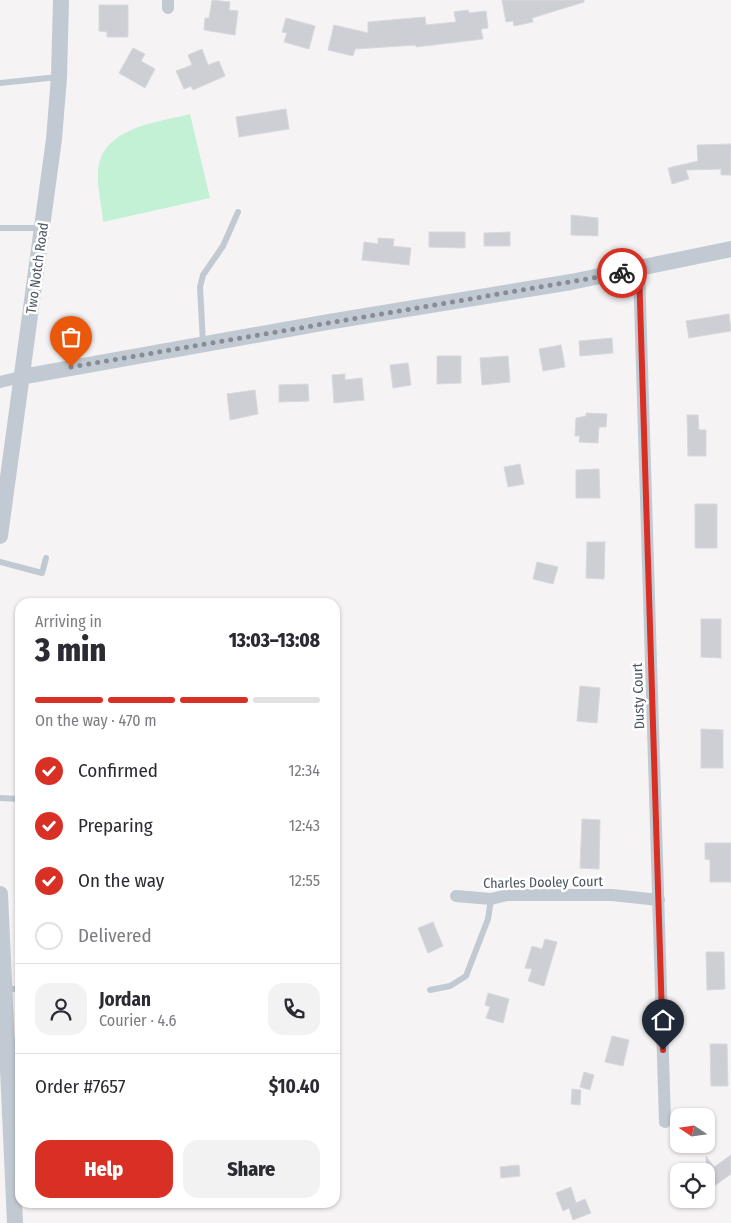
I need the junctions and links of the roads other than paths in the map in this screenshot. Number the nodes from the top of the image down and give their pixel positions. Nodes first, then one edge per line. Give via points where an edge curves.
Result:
1 (61, 0) edge
2 (59, 77) junction
3 (0, 83) edge
4 (238, 212) dead end
5 (0, 228) edge
6 (42, 228) junction
7 (731, 249) edge
8 (639, 269) junction
9 (203, 344) junction
10 (22, 377) junction
11 (0, 382) edge
12 (0, 536) edge
13 (46, 558) dead end
14 (0, 562) edge
15 (0, 798) edge
16 (15, 799) edge
17 (0, 894) edge
18 (456, 896) dead end
19 (491, 899) junction
20 (660, 900) junction
21 (12, 989) edge
22 (430, 990) dead end
23 (13, 1041) edge
24 (665, 1122) dead end
25 (15, 1223) edge

1 - 2 street, Two Notch Road
2 - 3 lane
2 - 6 street, Two Notch Road
4 - 9 lane via 223,246 203,275 200,287
5 - 6 lane
6 - 10 street, Two Notch Road
7 - 8 street
8 - 9 street
8 - 20 street, Dusty Court
9 - 10 street
10 - 11 street
10 - 12 street, Two Notch Road
13 - 14 lane via 42,573
15 - 16 lane
17 - 21 street
18 - 19 street, Charles Dooley Court
19 - 20 street, Charles Dooley Court via 535,894 612,895
19 - 22 lane via 488,919 466,976 450,986
20 - 24 street, Dusty Court
21 - 23 street
23 - 25 street

